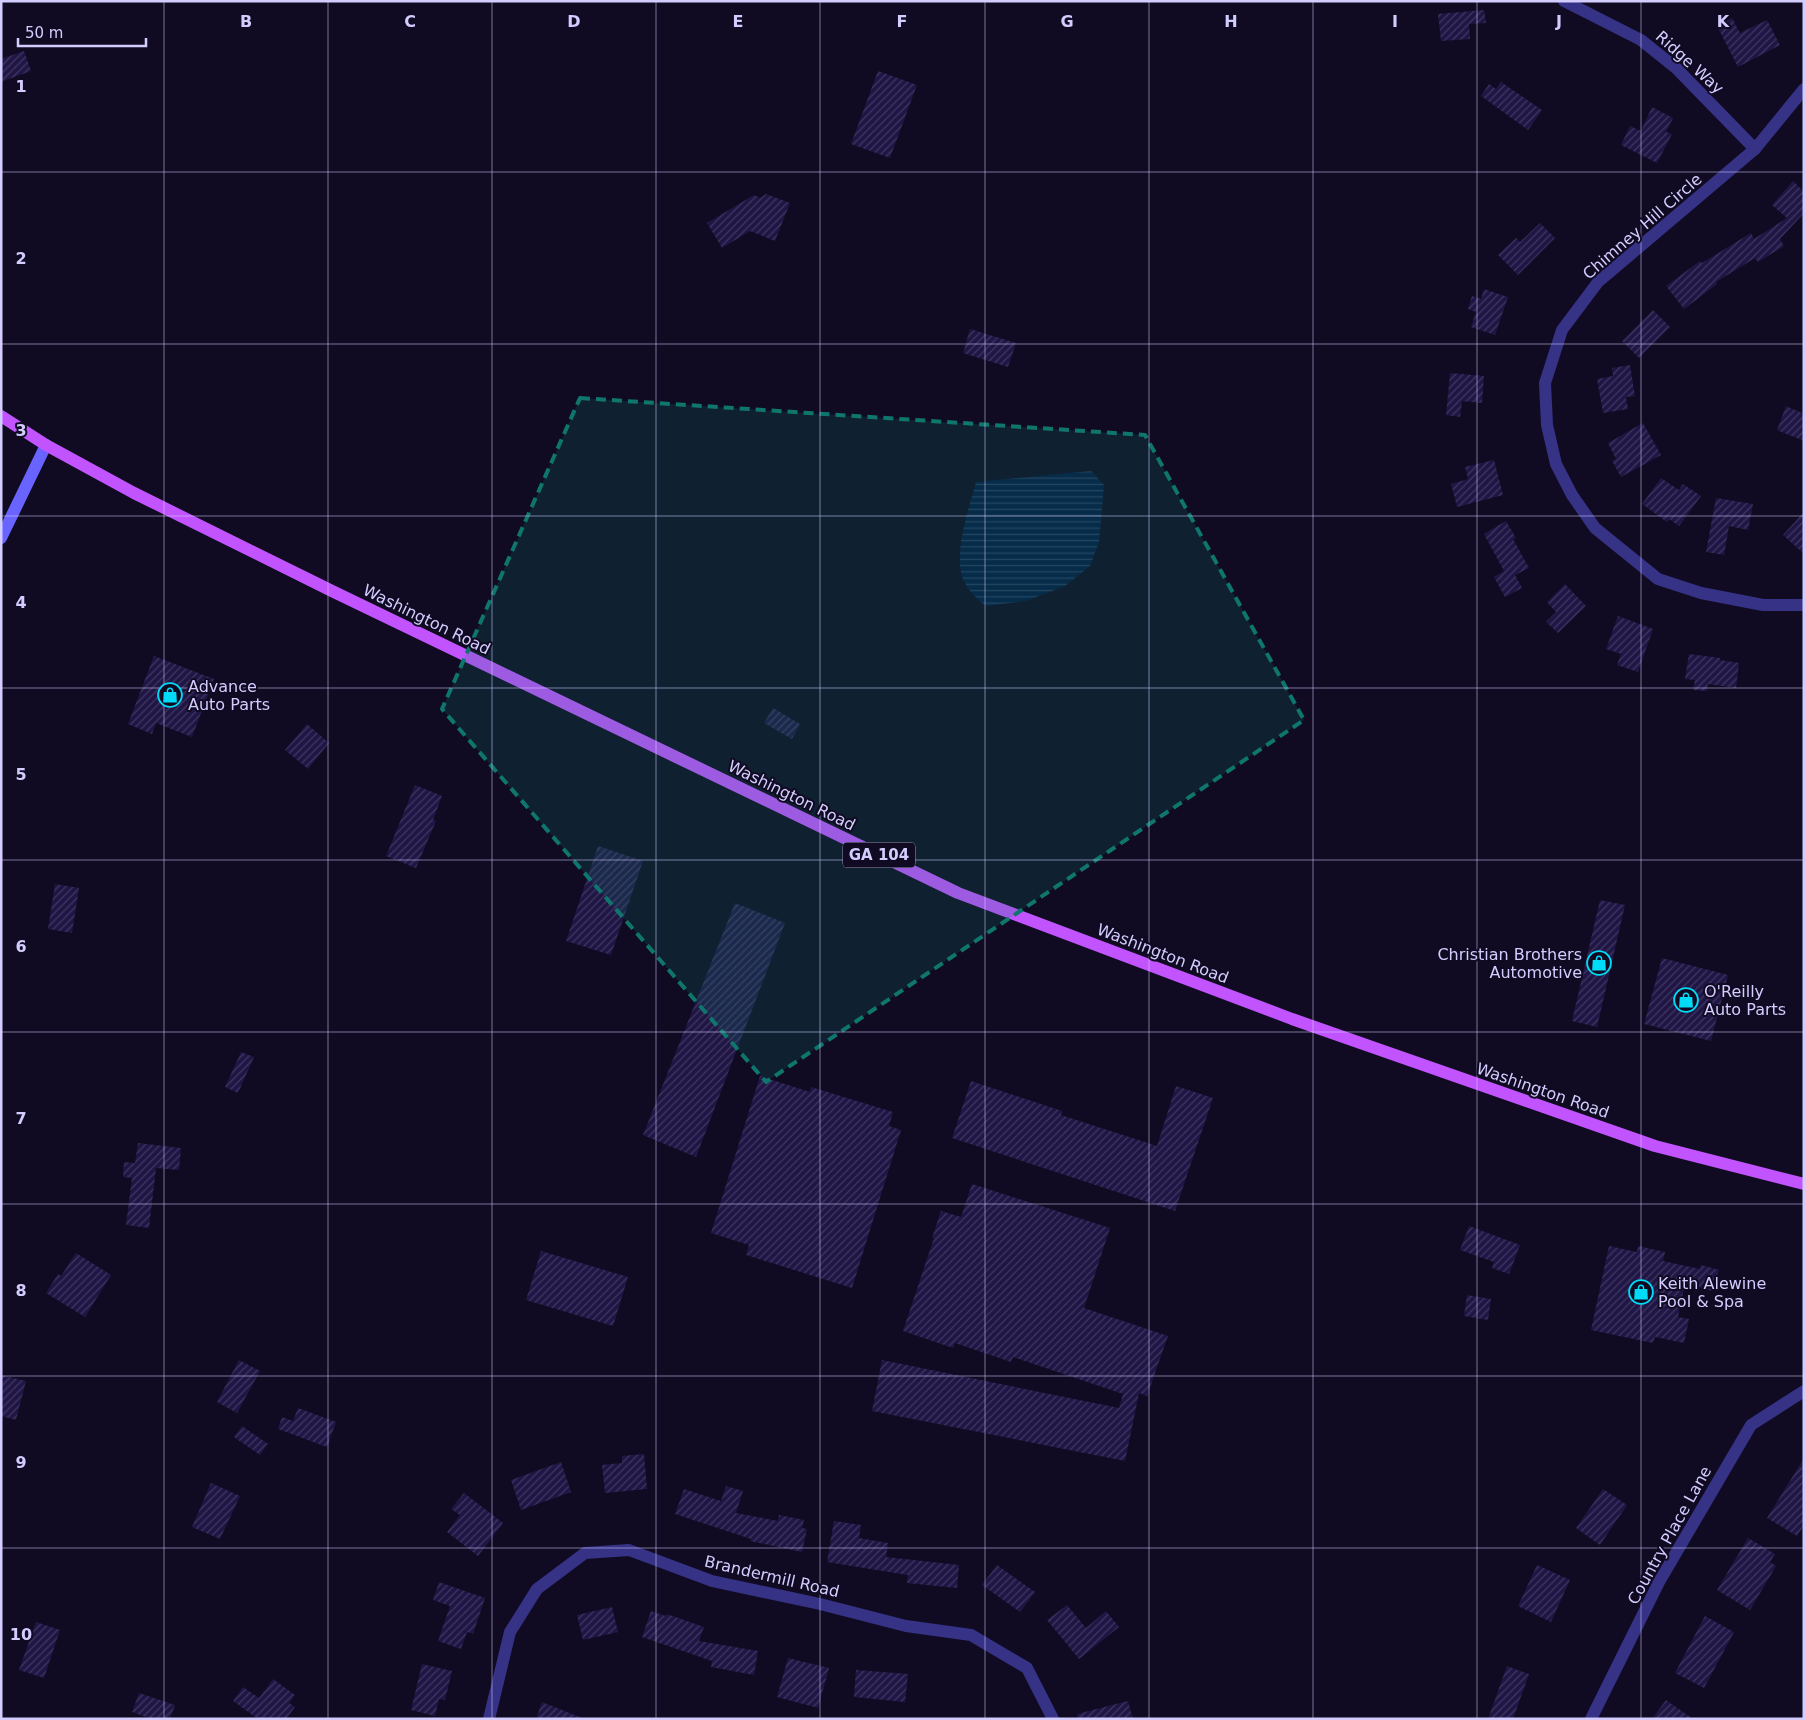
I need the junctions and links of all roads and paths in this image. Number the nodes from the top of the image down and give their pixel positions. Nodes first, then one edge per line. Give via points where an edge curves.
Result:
1 (1564, 1) edge
2 (1804, 89) edge
3 (1755, 149) junction
4 (1, 416) edge
5 (46, 445) junction
6 (1, 538) edge
7 (1804, 606) edge
8 (1804, 1184) edge
9 (1804, 1391) edge
10 (490, 1719) edge
11 (1053, 1719) edge
12 (1591, 1719) edge

1 - 3 street, Ridge Way via 1641,40 1676,68
2 - 3 street, Chimney Hill Circle
3 - 7 street, Chimney Hill Circle via 1598,282 1562,330 1545,383 1547,425 1556,464 1572,496 1595,528 1658,579 1701,594 1763,605
4 - 5 main road, Washington Road / GA 104
5 - 6 street
5 - 8 main road, Washington Road / GA 104 via 134,493 324,587 958,893 1292,1019 1655,1146
9 - 12 street, Country Place Lane via 1751,1425 1659,1582
10 - 11 street, Brandermill Road via 510,1632 537,1589 585,1553 630,1550 712,1581 906,1626 971,1635 1026,1668

